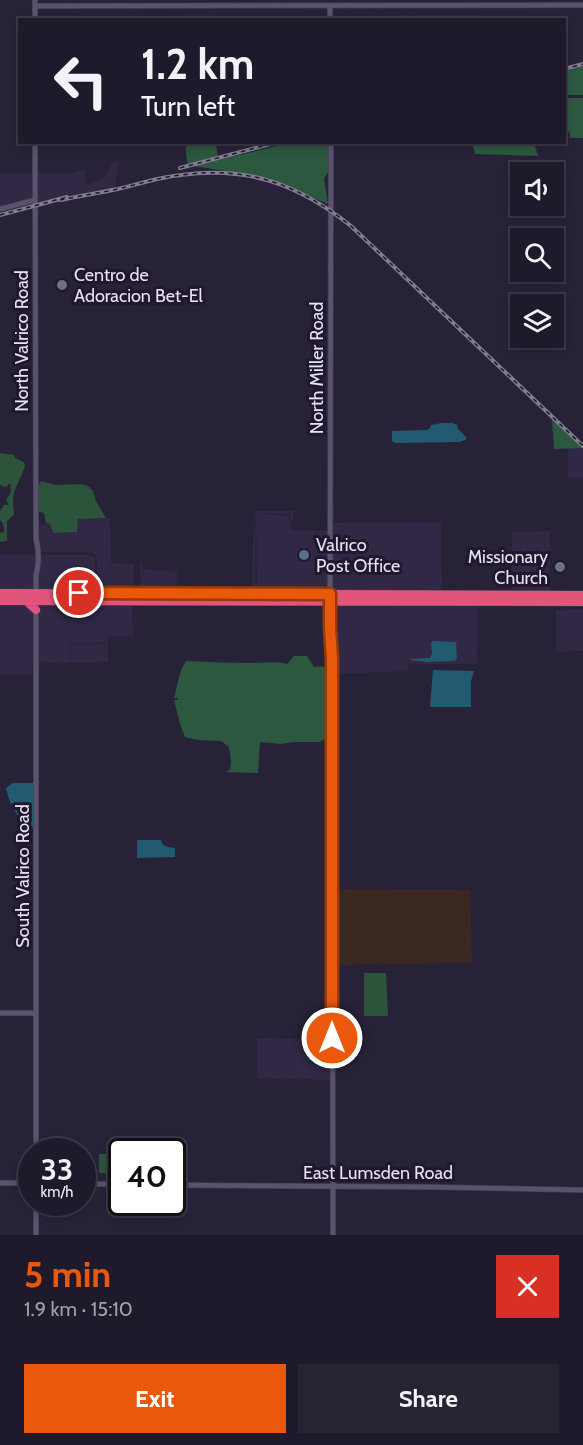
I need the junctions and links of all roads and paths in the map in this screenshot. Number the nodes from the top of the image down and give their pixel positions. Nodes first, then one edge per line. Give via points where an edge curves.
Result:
1 (35, 3) edge
2 (583, 5) edge
3 (330, 6) junction
4 (330, 18) edge
5 (35, 144) edge
6 (331, 144) edge
7 (35, 200) junction
8 (0, 209) edge
9 (0, 593) edge
10 (160, 593) junction
11 (583, 595) edge
12 (36, 597) junction
13 (132, 598) junction
14 (247, 598) junction
15 (330, 598) junction
16 (461, 598) junction
17 (25, 600) junction
18 (0, 601) edge
19 (583, 602) edge
20 (135, 607) dead end
21 (36, 610) junction
22 (0, 1014) edge
23 (36, 1014) junction
24 (36, 1138) edge
25 (0, 1183) edge
26 (18, 1183) edge
27 (186, 1185) edge
28 (333, 1186) junction
29 (583, 1190) edge
30 (36, 1216) edge
31 (36, 1235) edge
32 (333, 1235) edge

1 - 3 street
2 - 3 street
3 - 4 street
5 - 7 street, North Valrico Road
6 - 15 street, North Miller Road
7 - 8 street
7 - 12 street, North Valrico Road
9 - 12 highway
10 - 12 highway
10 - 13 highway
10 - 14 highway
11 - 16 highway
12 - 13 highway
12 - 17 highway
12 - 21 street, South Valrico Road
13 - 14 highway
13 - 20 highway
14 - 15 highway
15 - 16 highway
15 - 16 highway via 412,602
15 - 28 street, North Miller Road
16 - 19 highway
17 - 18 highway
17 - 21 highway
21 - 23 street, South Valrico Road
22 - 23 street
23 - 24 street, South Valrico Road
25 - 26 street
27 - 28 street, East Lumsden Road
28 - 29 street, East Lumsden Road
28 - 32 street, North Miller Road
30 - 31 street

